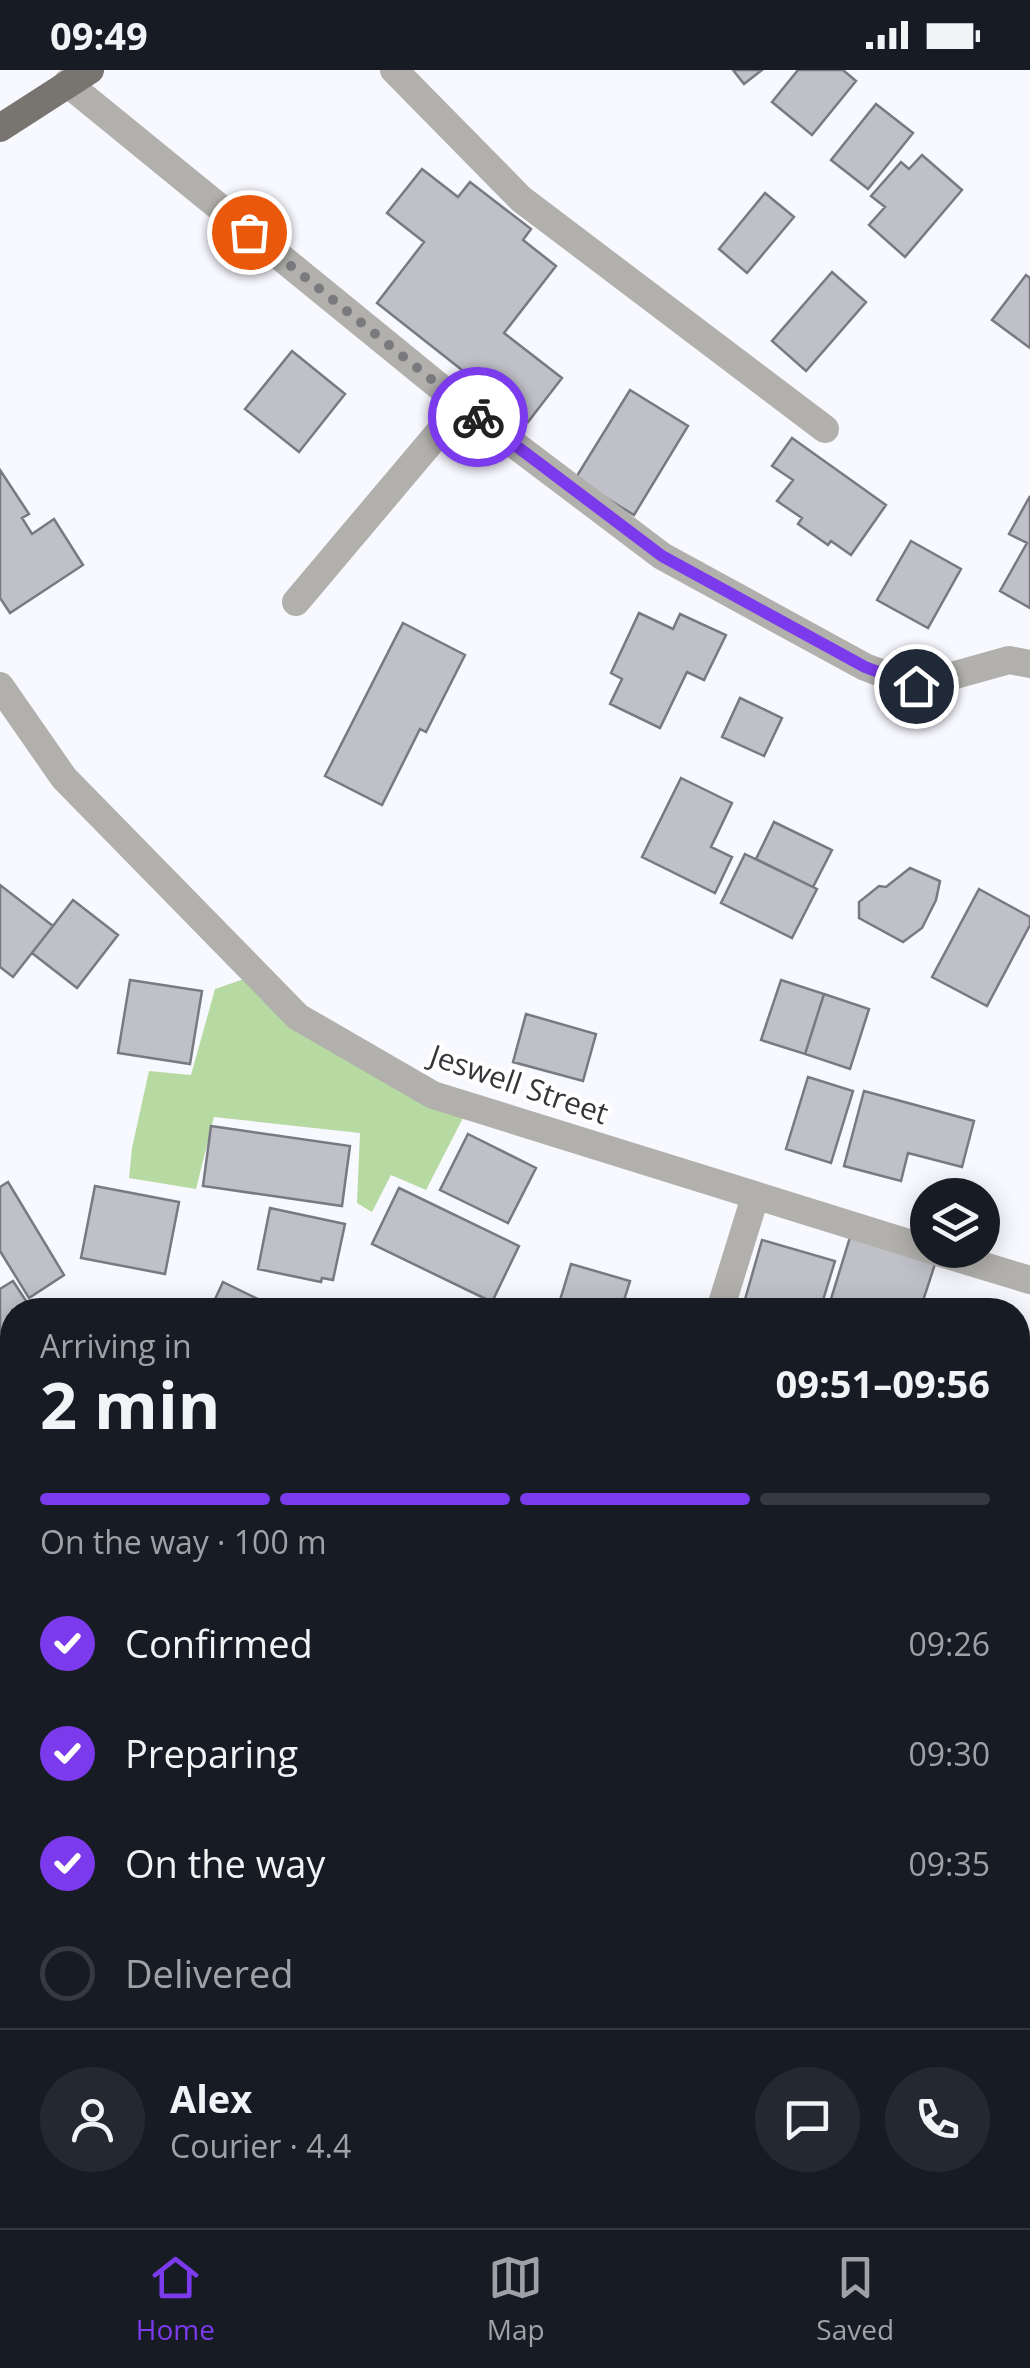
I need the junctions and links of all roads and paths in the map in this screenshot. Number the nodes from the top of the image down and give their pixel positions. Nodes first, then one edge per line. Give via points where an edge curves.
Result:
1 (394, 70) edge
2 (78, 76) edge
3 (0, 128) edge
4 (462, 405) junction
5 (826, 429) dead end
6 (296, 602) dead end
7 (1030, 664) edge
8 (0, 686) edge
9 (755, 1197) junction
10 (910, 1244) edge
11 (990, 1268) edge
12 (1030, 1280) edge
13 (724, 1298) edge

1 - 5 street via 521,199
2 - 3 main road
2 - 4 street
4 - 6 street
4 - 7 street via 662,556 865,667 916,686 1009,660
8 - 9 street, Jeswell Street via 64,778 298,1017 434,1095
9 - 10 street, Jeswell Street
9 - 13 street
11 - 12 street, Jeswell Street

